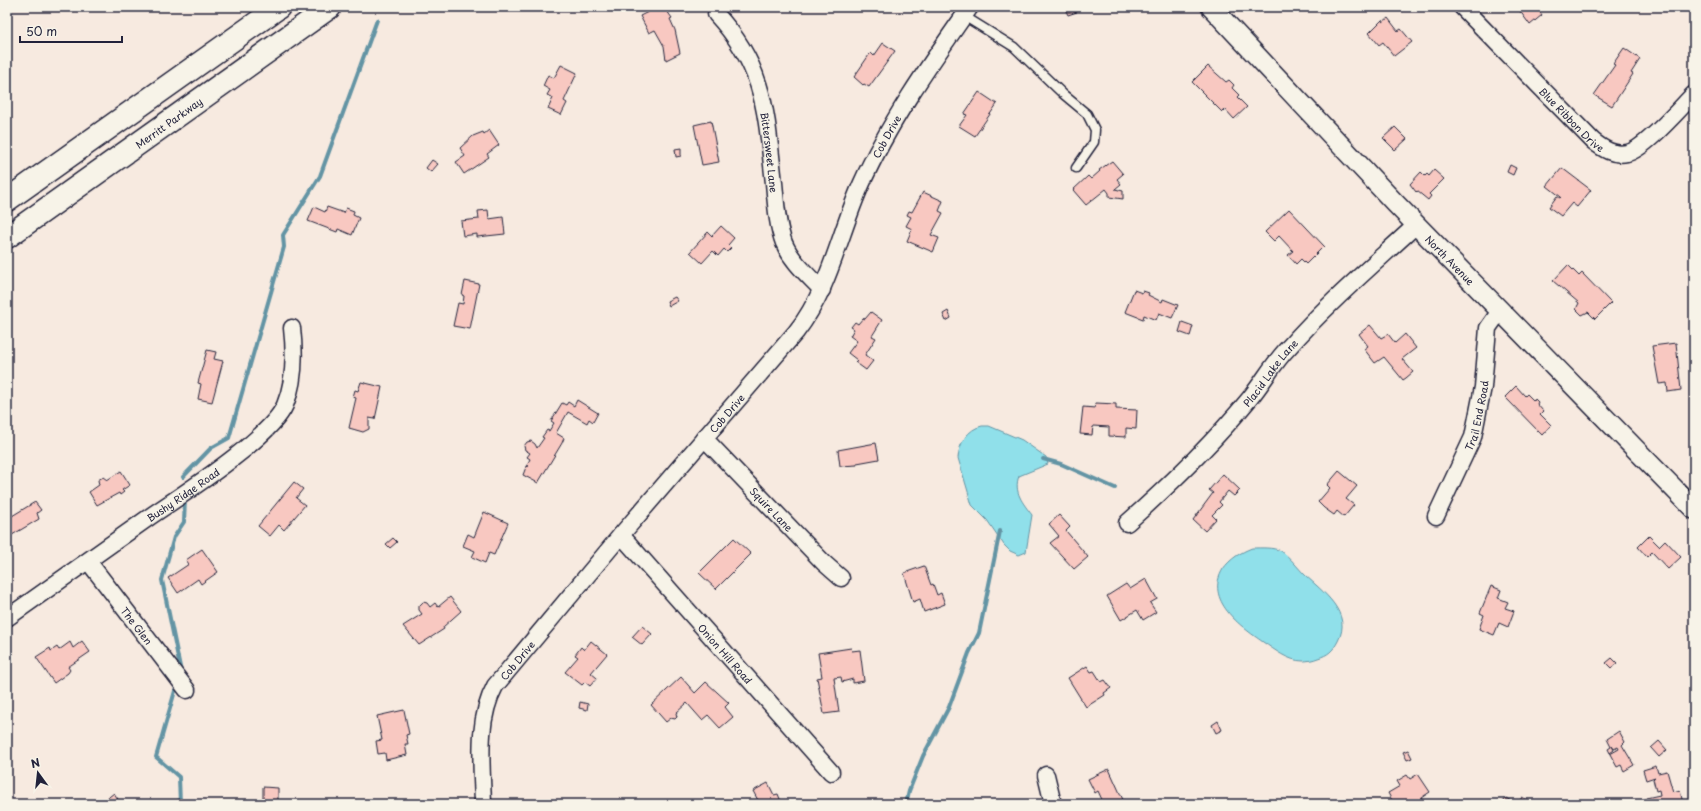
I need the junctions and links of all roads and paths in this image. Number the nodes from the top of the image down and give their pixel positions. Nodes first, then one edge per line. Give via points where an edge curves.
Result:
1 (279, 7) edge
2 (330, 7) edge
3 (1211, 7) edge
4 (1462, 7) edge
5 (967, 11) edge
6 (716, 14) dead end
7 (1694, 94) edge
8 (1076, 168) dead end
9 (7, 200) edge
10 (1416, 225) junction
11 (7, 237) edge
12 (822, 290) junction
13 (1500, 311) junction
14 (292, 328) dead end
15 (704, 438) junction
16 (1694, 509) edge
17 (1436, 516) dead end
18 (1127, 523) dead end
19 (620, 535) junction
20 (88, 561) junction
21 (840, 578) dead end
22 (7, 618) edge
23 (186, 688) dead end
24 (831, 772) dead end
25 (1046, 775) dead end
26 (483, 804) edge
27 (1052, 804) edge

1 - 9 highway
2 - 11 highway, Merritt Parkway
3 - 10 street, North Avenue
4 - 7 street, Blue Ribbon Drive via 1593,141 1612,152 1628,153 1641,146
5 - 8 lane via 1014,47 1093,122 1094,142
5 - 12 street, Cob Drive via 909,98 869,167
6 - 12 street, Bittersweet Lane via 754,68 760,87 766,113 778,220 784,244 796,262
10 - 13 street, North Avenue
10 - 18 street, Placid Lake Lane via 1289,346 1251,397 1222,430 1173,482
12 - 15 street, Cob Drive via 810,314 796,332
13 - 16 street, North Avenue
13 - 17 street, Trail End Road via 1488,328 1483,387 1473,437
14 - 20 street, Bushy Ridge Road via 295,351 291,385 285,406 277,418 219,468
15 - 19 street, Cob Drive
15 - 21 street, Squire Lane
19 - 24 street, Onion Hill Road
19 - 26 street, Cob Drive via 511,666 488,699 484,713
20 - 22 street, Bushy Ridge Road
20 - 23 street, The Glen
25 - 27 street

